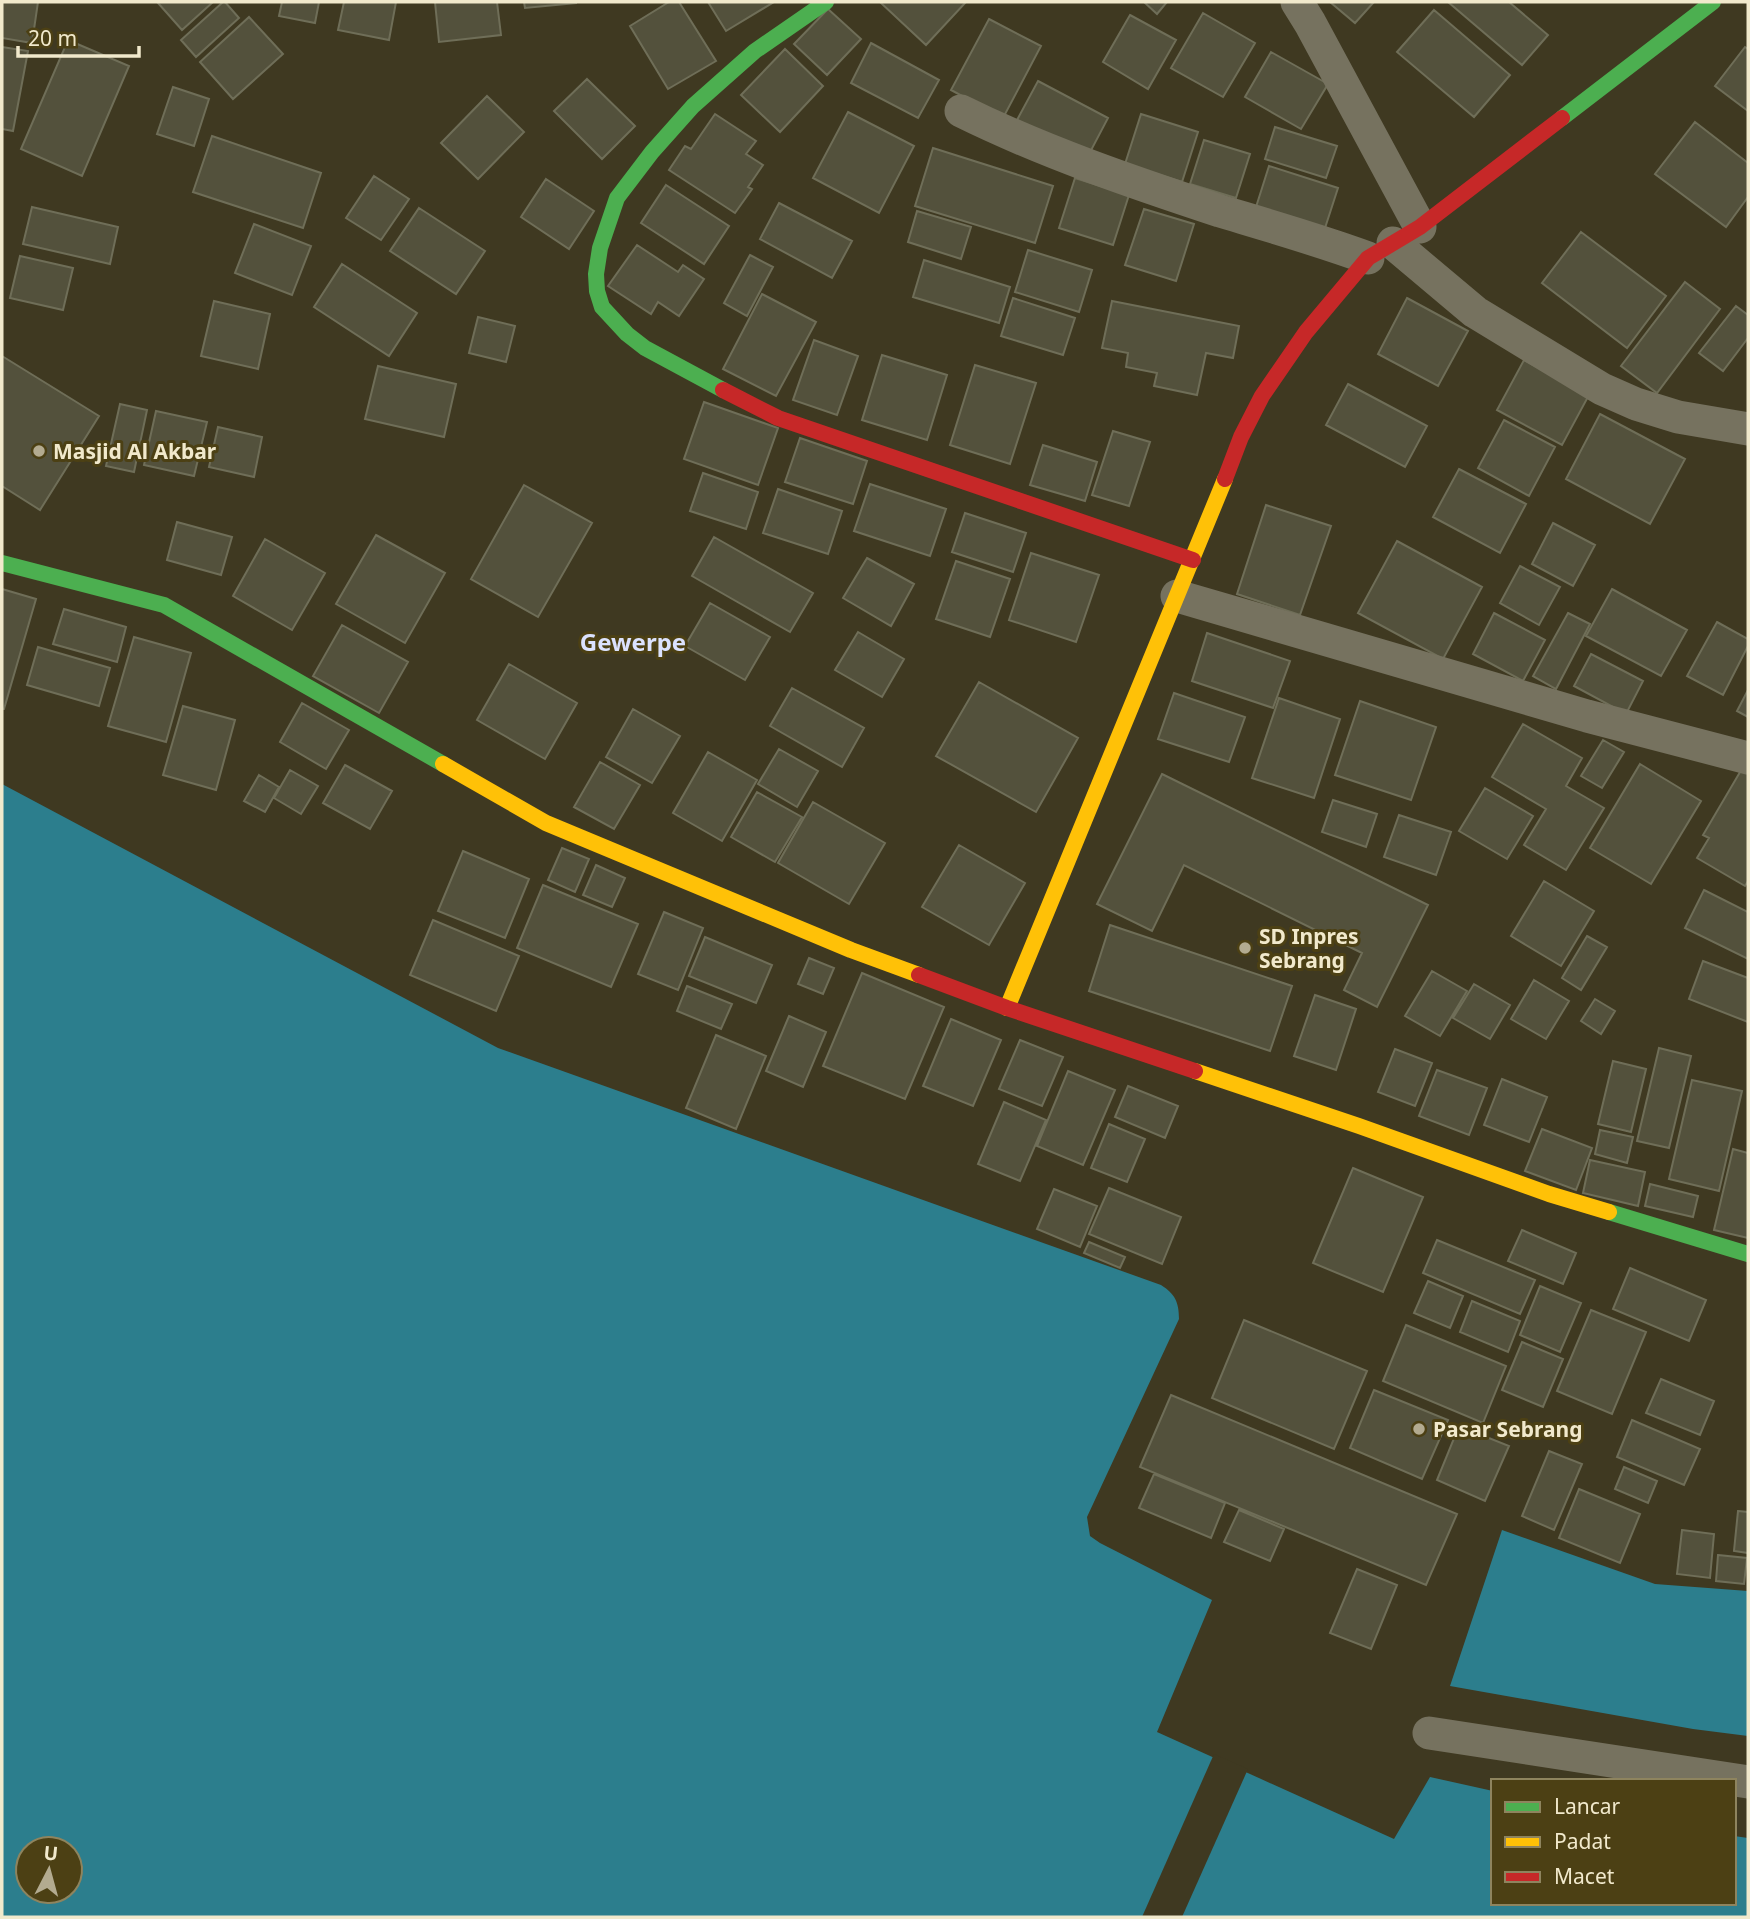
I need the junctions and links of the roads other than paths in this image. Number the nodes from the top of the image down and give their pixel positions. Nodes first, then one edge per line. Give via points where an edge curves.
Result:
1 (826, 2) edge
2 (1297, 2) edge
3 (1713, 2) edge
4 (961, 111) dead end
5 (1393, 243) junction
6 (1748, 429) edge
7 (1193, 560) junction
8 (2, 563) edge
9 (1177, 596) junction
10 (1748, 758) edge
11 (1007, 1008) junction
12 (1748, 1254) edge
13 (1429, 1733) dead end
14 (1722, 1779) edge

1 - 7 main road via 755,51 693,106 617,198 596,274 602,307 645,348 778,418
2 - 5 street via 1310,23
3 - 5 main road
4 - 5 street via 1013,137 1124,179 1323,241
5 - 6 street via 1475,312 1602,390 1678,417
5 - 7 main road via 1306,332 1262,396 1241,436
7 - 9 main road
8 - 11 main road via 164,605 546,823 851,950
9 - 10 street via 1587,716
9 - 11 main road
11 - 12 main road via 1549,1194
13 - 14 street

